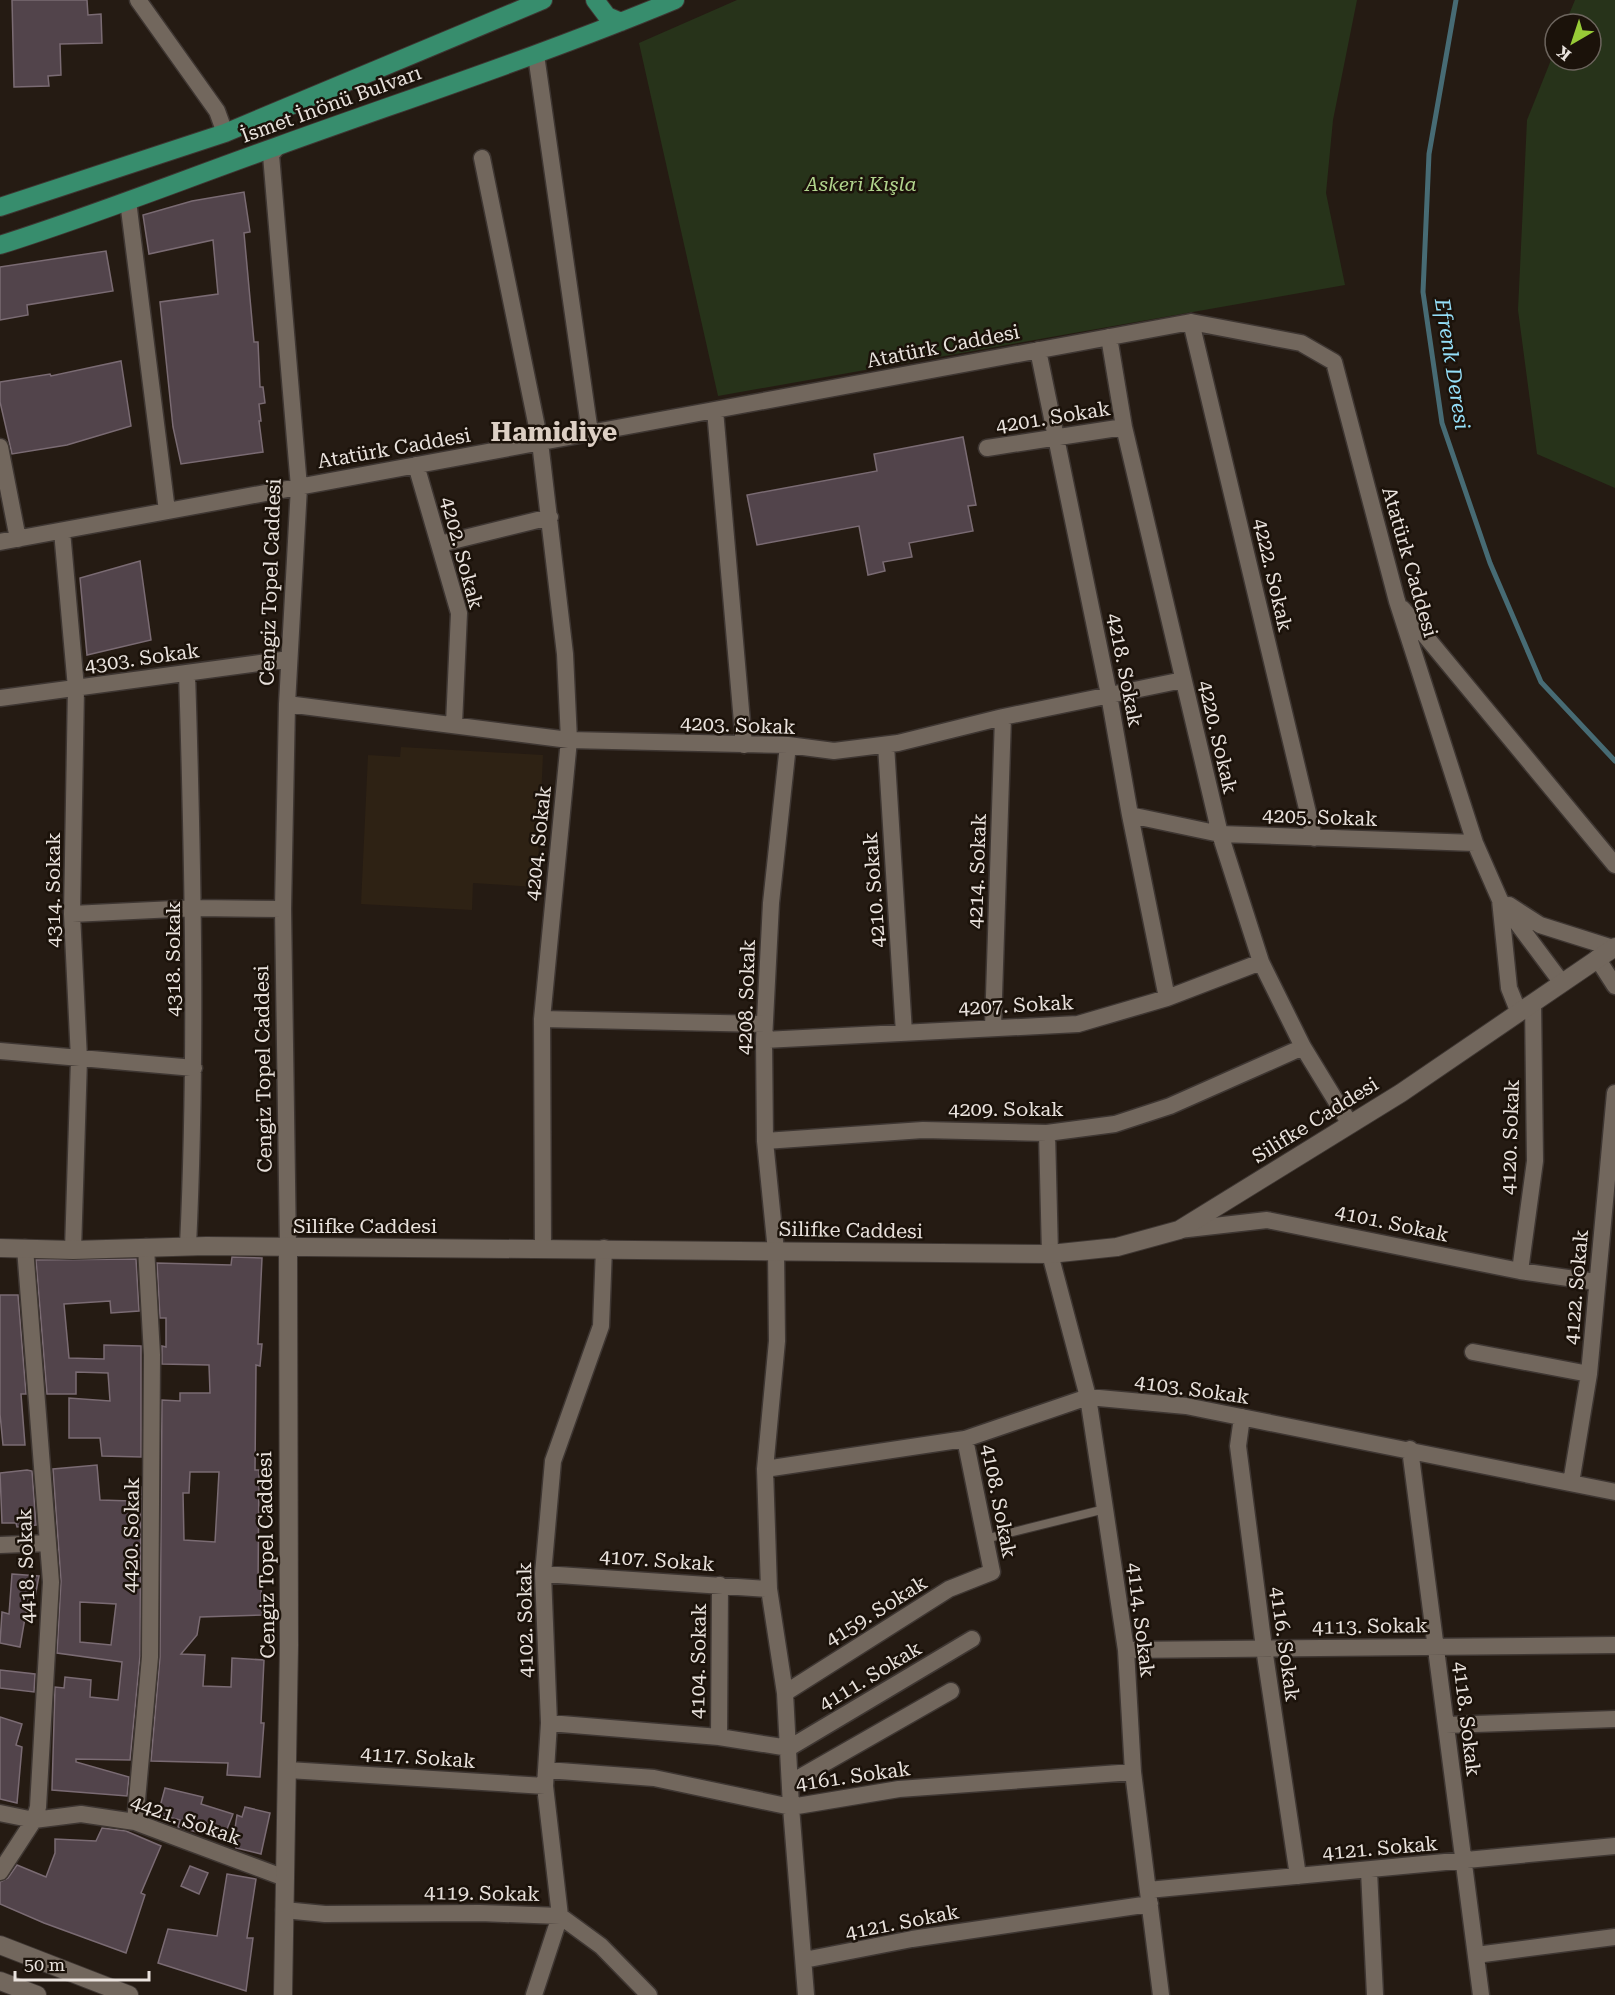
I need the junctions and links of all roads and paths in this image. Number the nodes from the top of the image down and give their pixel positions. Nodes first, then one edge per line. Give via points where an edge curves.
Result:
1 (138, 0) edge
2 (543, 0) edge
3 (595, 0) edge
4 (675, 0) edge
5 (656, 4) edge
6 (621, 22) junction
7 (536, 55) junction
8 (225, 133) junction
9 (278, 146) junction
10 (482, 158) dead end
11 (128, 201) junction
12 (0, 207) edge
13 (0, 245) edge
14 (1191, 322) junction
15 (1109, 337) junction
16 (1038, 350) junction
17 (715, 410) junction
18 (1124, 427) junction
19 (590, 433) junction
20 (1056, 438) junction
21 (540, 442) junction
22 (0, 447) edge
23 (987, 448) dead end
24 (416, 465) junction
25 (299, 487) junction
26 (167, 511) junction
27 (550, 517) junction
28 (62, 531) junction
29 (18, 539) junction
30 (0, 542) edge
31 (440, 544) junction
32 (1397, 601) junction
33 (289, 659) junction
34 (187, 673) junction
35 (1184, 680) junction
36 (76, 688) junction
37 (1109, 695) junction
38 (0, 698) edge
39 (287, 704) junction
40 (1003, 717) junction
41 (454, 724) junction
42 (569, 740) junction
43 (744, 745) junction
44 (788, 745) junction
45 (886, 745) junction
46 (1130, 816) junction
47 (1220, 834) junction
48 (1314, 838) junction
49 (1475, 843) junction
50 (1615, 865) edge
51 (1500, 900) junction
52 (195, 908) junction
53 (283, 909) junction
54 (72, 914) junction
55 (1608, 951) edge
56 (1262, 962) junction
57 (1562, 983) junction
58 (1615, 986) edge
59 (1167, 998) junction
60 (1526, 1008) junction
61 (542, 1019) junction
62 (993, 1027) junction
63 (764, 1032) junction
64 (904, 1033) junction
65 (1303, 1047) junction
66 (0, 1052) edge
67 (79, 1059) junction
68 (194, 1068) junction
69 (1615, 1093) edge
70 (1350, 1124) junction
71 (1047, 1133) junction
72 (765, 1141) junction
73 (1179, 1230) junction
74 (189, 1246) junction
75 (146, 1247) junction
76 (0, 1248) edge
77 (25, 1248) junction
78 (288, 1248) junction
79 (604, 1248) junction
80 (543, 1249) junction
81 (73, 1250) junction
82 (776, 1251) junction
83 (1050, 1254) junction
84 (1520, 1271) junction
85 (1596, 1282) junction
86 (1473, 1352) dead end
87 (1589, 1374) junction
88 (1088, 1397) junction
89 (1242, 1417) junction
90 (965, 1439) junction
91 (1410, 1449) junction
92 (765, 1469) junction
93 (1571, 1483) junction
94 (1615, 1492) edge
95 (1105, 1509) junction
96 (986, 1539) junction
97 (48, 1543) junction
98 (0, 1545) edge
99 (992, 1572) joint
100 (543, 1574) junction
101 (720, 1586) junction
102 (769, 1589) junction
103 (972, 1639) dead end
104 (1615, 1645) edge
105 (1436, 1647) junction
106 (1264, 1648) junction
107 (1126, 1650) junction
108 (951, 1691) dead end
109 (785, 1693) junction
110 (1615, 1719) edge
111 (549, 1723) junction
112 (1446, 1725) junction
113 (718, 1737) junction
114 (789, 1748) junction
115 (288, 1770) junction
116 (1133, 1772) junction
117 (545, 1778) junction
118 (790, 1783) junction
119 (791, 1807) junction
120 (0, 1813) edge
121 (34, 1820) junction
122 (135, 1822) junction
123 (1615, 1846) edge
124 (1465, 1861) junction
125 (1369, 1871) junction
126 (0, 1872) edge
127 (1298, 1876) junction
128 (285, 1878) junction
129 (1149, 1897) junction
130 (284, 1910) junction
131 (560, 1916) junction
132 (1615, 1937) edge
133 (0, 1945) edge
134 (1476, 1954) junction
135 (804, 1960) junction
136 (0, 1981) edge
137 (36, 1995) edge
138 (129, 1995) edge
139 (283, 1995) edge
140 (534, 1995) edge
141 (649, 1995) edge
142 (806, 1995) edge
143 (1161, 1995) edge
144 (1375, 1995) edge
145 (1481, 1995) edge

1 - 8 street via 217,111
2 - 8 main road, İsmet İnönü Bulvarı
3 - 6 main road via 607,16
4 - 5 main road, İsmet İnönü Bulvarı
5 - 6 main road, İsmet İnönü Bulvarı
6 - 7 main road, İsmet İnönü Bulvarı
7 - 9 main road, İsmet İnönü Bulvarı
7 - 19 street
8 - 12 main road, İsmet İnönü Bulvarı
9 - 11 main road, İsmet İnönü Bulvarı
9 - 25 street, Cengiz Topel Caddesi via 271,155
10 - 21 street, 4204. Sokak
11 - 13 main road, İsmet İnönü Bulvarı
11 - 26 street
14 - 15 street, Atatürk Caddesi
14 - 32 street, Atatürk Caddesi via 1301,343 1334,362
14 - 48 street, 4222. Sokak
15 - 16 street, Atatürk Caddesi
15 - 18 street, 4220. Sokak
16 - 17 street, Atatürk Caddesi
16 - 20 street, 4218. Sokak
17 - 19 street, Atatürk Caddesi
17 - 43 street
18 - 20 street, 4201. Sokak
18 - 35 street, 4220. Sokak
19 - 21 street, Atatürk Caddesi
20 - 23 street, 4201. Sokak
20 - 37 street, 4218. Sokak
21 - 24 street, Atatürk Caddesi
21 - 27 street, 4204. Sokak
22 - 29 street
24 - 25 street, Atatürk Caddesi
24 - 31 street, 4202. Sokak
25 - 26 street, Atatürk Caddesi
25 - 33 street, Cengiz Topel Caddesi
26 - 28 street, Atatürk Caddesi
27 - 31 street
27 - 42 street, 4204. Sokak via 565,654
28 - 29 street, Atatürk Caddesi
28 - 36 street, 4314. Sokak
29 - 30 street, Atatürk Caddesi
31 - 41 street, 4202. Sokak via 459,613
32 - 49 street, Atatürk Caddesi
32 - 50 street
33 - 34 street, 4303. Sokak
33 - 39 street, Cengiz Topel Caddesi
34 - 36 street, 4303. Sokak
34 - 52 street, 4318. Sokak
35 - 37 street, 4203. Sokak
35 - 47 street, 4220. Sokak
36 - 38 street, 4303. Sokak
36 - 54 street, 4314. Sokak
37 - 40 street, 4203. Sokak
37 - 46 street, 4218. Sokak
39 - 41 street, 4203. Sokak
39 - 53 street, Cengiz Topel Caddesi
40 - 45 street, 4203. Sokak
40 - 62 street, 4214. Sokak
41 - 42 street, 4203. Sokak
42 - 43 street, 4203. Sokak
42 - 61 street, 4204. Sokak
43 - 44 street, 4203. Sokak
44 - 45 street, 4203. Sokak via 834,751
44 - 63 street, 4208. Sokak via 771,903
45 - 64 street, 4210. Sokak
46 - 47 street, 4205. Sokak
46 - 59 street, 4218. Sokak
47 - 48 street, 4205. Sokak
47 - 56 street, 4220. Sokak
48 - 49 street, 4205. Sokak
49 - 51 street, Atatürk Caddesi
51 - 55 street via 1540,925
51 - 57 street, Atatürk Caddesi
51 - 60 street, Atatürk Caddesi via 1509,988
52 - 53 street
52 - 54 street
52 - 68 street, 4318. Sokak
53 - 78 street, Cengiz Topel Caddesi
54 - 67 street, 4314. Sokak
55 - 57 street, Silifke Caddesi
55 - 58 street
56 - 59 street, 4207. Sokak
56 - 65 street, 4220. Sokak
57 - 60 street, Silifke Caddesi
59 - 62 street, 4207. Sokak via 1078,1024
60 - 70 street, Silifke Caddesi
60 - 84 street, 4120. Sokak via 1535,1161
61 - 63 street, 4207. Sokak
61 - 80 street, 4204. Sokak
62 - 64 street, 4207. Sokak
63 - 64 street, 4207. Sokak
63 - 72 street, 4208. Sokak
65 - 70 street, 4220. Sokak
65 - 71 street, 4209. Sokak via 1170,1106 1115,1124
66 - 67 street
67 - 68 street
67 - 81 street, 4314. Sokak
68 - 74 street, 4318. Sokak
69 - 85 street, 4122. Sokak
70 - 73 street, Silifke Caddesi
71 - 72 street, 4209. Sokak via 923,1130
71 - 83 street, 4114. Sokak
72 - 82 street, 4208. Sokak
73 - 83 street, Silifke Caddesi via 1117,1247
73 - 84 street, 4101. Sokak via 1267,1220
74 - 75 street, Silifke Caddesi
74 - 78 street, Silifke Caddesi
75 - 81 street, Silifke Caddesi
75 - 122 street, 4420. Sokak via 152,1367 150,1657
76 - 77 street, Silifke Caddesi
77 - 81 street, Silifke Caddesi
77 - 97 street, 4418. Sokak
78 - 80 street, Silifke Caddesi
78 - 115 street, Cengiz Topel Caddesi
79 - 80 street, Silifke Caddesi
79 - 82 street, Silifke Caddesi
79 - 100 street, 4102. Sokak via 601,1326 553,1461
82 - 83 street, Silifke Caddesi
82 - 92 street, 4208. Sokak via 777,1341
83 - 88 street, 4114. Sokak
84 - 85 street, 4101. Sokak
85 - 87 street, 4122. Sokak
86 - 87 street
87 - 93 street, 4122. Sokak
88 - 89 street, 4103. Sokak via 1186,1406
88 - 90 street, 4103. Sokak
88 - 95 street, 4114. Sokak
89 - 91 street, 4103. Sokak
89 - 106 street, 4116. Sokak via 1238,1446
90 - 92 street, 4103. Sokak
90 - 96 street, 4108. Sokak
91 - 93 street, 4103. Sokak
91 - 105 street, 4118. Sokak
92 - 102 street, 4208. Sokak
93 - 94 street, 4103. Sokak
95 - 96 lane
95 - 107 street, 4114. Sokak
96 - 99 street, 4108. Sokak
97 - 98 street
97 - 121 street, 4418. Sokak via 50,1615
99 - 109 street, 4159. Sokak via 949,1589
100 - 101 street, 4107. Sokak
100 - 111 street, 4102. Sokak
101 - 102 street, 4107. Sokak
101 - 113 street, 4104. Sokak
102 - 109 street, 4208. Sokak
103 - 114 street, 4111. Sokak
104 - 105 street, 4113. Sokak
105 - 106 street, 4113. Sokak
105 - 112 street, 4118. Sokak
106 - 107 street, 4113. Sokak
106 - 127 street, 4116. Sokak
107 - 116 street, 4114. Sokak
108 - 118 street
109 - 114 street, 4208. Sokak
110 - 112 street
111 - 113 street
111 - 117 street, 4102. Sokak
112 - 124 street, 4118. Sokak
113 - 114 street
114 - 118 street, 4208. Sokak
115 - 117 street, 4117. Sokak
115 - 128 street, Cengiz Topel Caddesi
116 - 119 street, 4161. Sokak via 899,1789
116 - 129 street, 4114. Sokak
117 - 119 street, 4161. Sokak via 654,1778
117 - 131 street, 4102. Sokak
118 - 119 street, 4208. Sokak
119 - 135 street, 4208. Sokak
120 - 121 street, 4421. Sokak
121 - 122 street, 4421. Sokak via 81,1814
121 - 126 street, 4418. Sokak
122 - 128 street, 4421. Sokak
123 - 124 street, 4121. Sokak
124 - 125 street, 4121. Sokak
124 - 134 street, 4118. Sokak
125 - 127 street, 4121. Sokak
125 - 144 street
127 - 129 street, 4121. Sokak
128 - 130 street, Cengiz Topel Caddesi
129 - 135 street, 4121. Sokak
129 - 143 street, 4114. Sokak
130 - 131 street, 4119. Sokak via 325,1914
130 - 139 street, Cengiz Topel Caddesi
131 - 140 street, 4102. Sokak
131 - 141 street, 4119. Sokak via 601,1946
132 - 134 street
133 - 138 street
134 - 145 street, 4118. Sokak
135 - 142 street, 4208. Sokak
136 - 137 street

